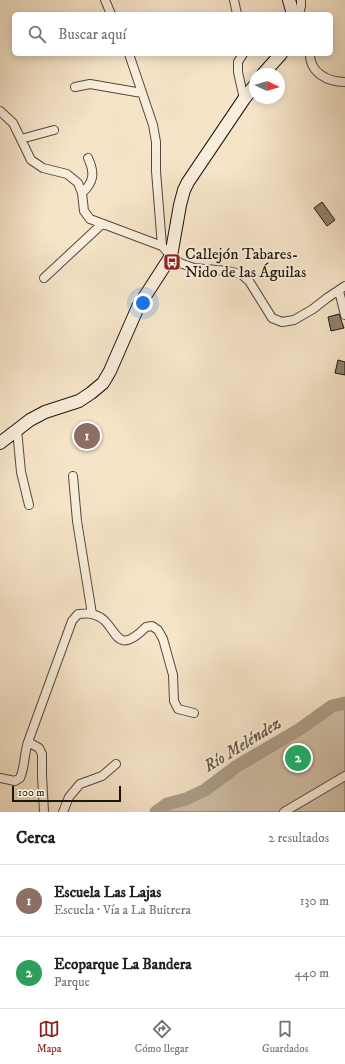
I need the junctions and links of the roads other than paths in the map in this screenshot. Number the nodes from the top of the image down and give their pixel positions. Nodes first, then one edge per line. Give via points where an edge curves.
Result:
1 (105, 0) edge
2 (234, 0) edge
3 (289, 0) edge
4 (301, 0) edge
5 (110, 12) edge
6 (237, 12) edge
7 (292, 12) edge
8 (300, 12) edge
9 (130, 56) edge
10 (242, 56) edge
11 (279, 56) edge
12 (310, 56) edge
13 (269, 68) edge
14 (345, 82) edge
15 (75, 87) dead end
16 (142, 93) junction
17 (249, 93) edge
18 (244, 99) junction
19 (0, 111) edge
20 (54, 130) dead end
21 (21, 139) junction
22 (88, 158) dead end
23 (82, 193) junction
24 (102, 224) junction
25 (162, 246) junction
26 (172, 256) junction
27 (44, 278) dead end
28 (342, 288) edge
29 (345, 315) edge
30 (17, 430) junction
31 (0, 443) edge
32 (73, 476) dead end
33 (29, 505) dead end
34 (92, 614) junction
35 (194, 714) dead end
36 (28, 742) junction
37 (116, 764) dead end
38 (345, 776) edge
39 (0, 778) edge
40 (44, 812) edge
41 (63, 812) edge
42 (284, 812) edge

1 - 5 street
2 - 6 street
3 - 7 street
4 - 8 street
9 - 16 street
10 - 18 street via 238,62 238,72
11 - 13 street
12 - 14 street via 315,70 326,78
15 - 16 street via 90,84
16 - 25 street via 156,142
17 - 18 street
18 - 26 street via 184,190
19 - 21 street via 13,123
20 - 21 street
21 - 23 street via 31,160 43,168 67,174 78,182
22 - 23 street via 92,169 91,183
23 - 24 street via 84,211 90,219
24 - 25 street
24 - 27 street
25 - 26 street
26 - 28 street via 180,263 194,268 241,274 249,281 272,318 282,322 294,320
26 - 30 street via 138,307 103,383 79,401 45,412
28 - 29 street
30 - 31 street
30 - 33 street via 21,472
32 - 34 street via 77,521
34 - 35 street via 108,624 116,637 123,641 136,636 146,627 152,626 158,630 173,675 174,701 178,709
34 - 36 street via 78,614 72,621
36 - 39 street via 20,778 15,781
36 - 40 street via 39,748 42,754
37 - 41 street via 102,776 80,784 69,797
38 - 42 street

